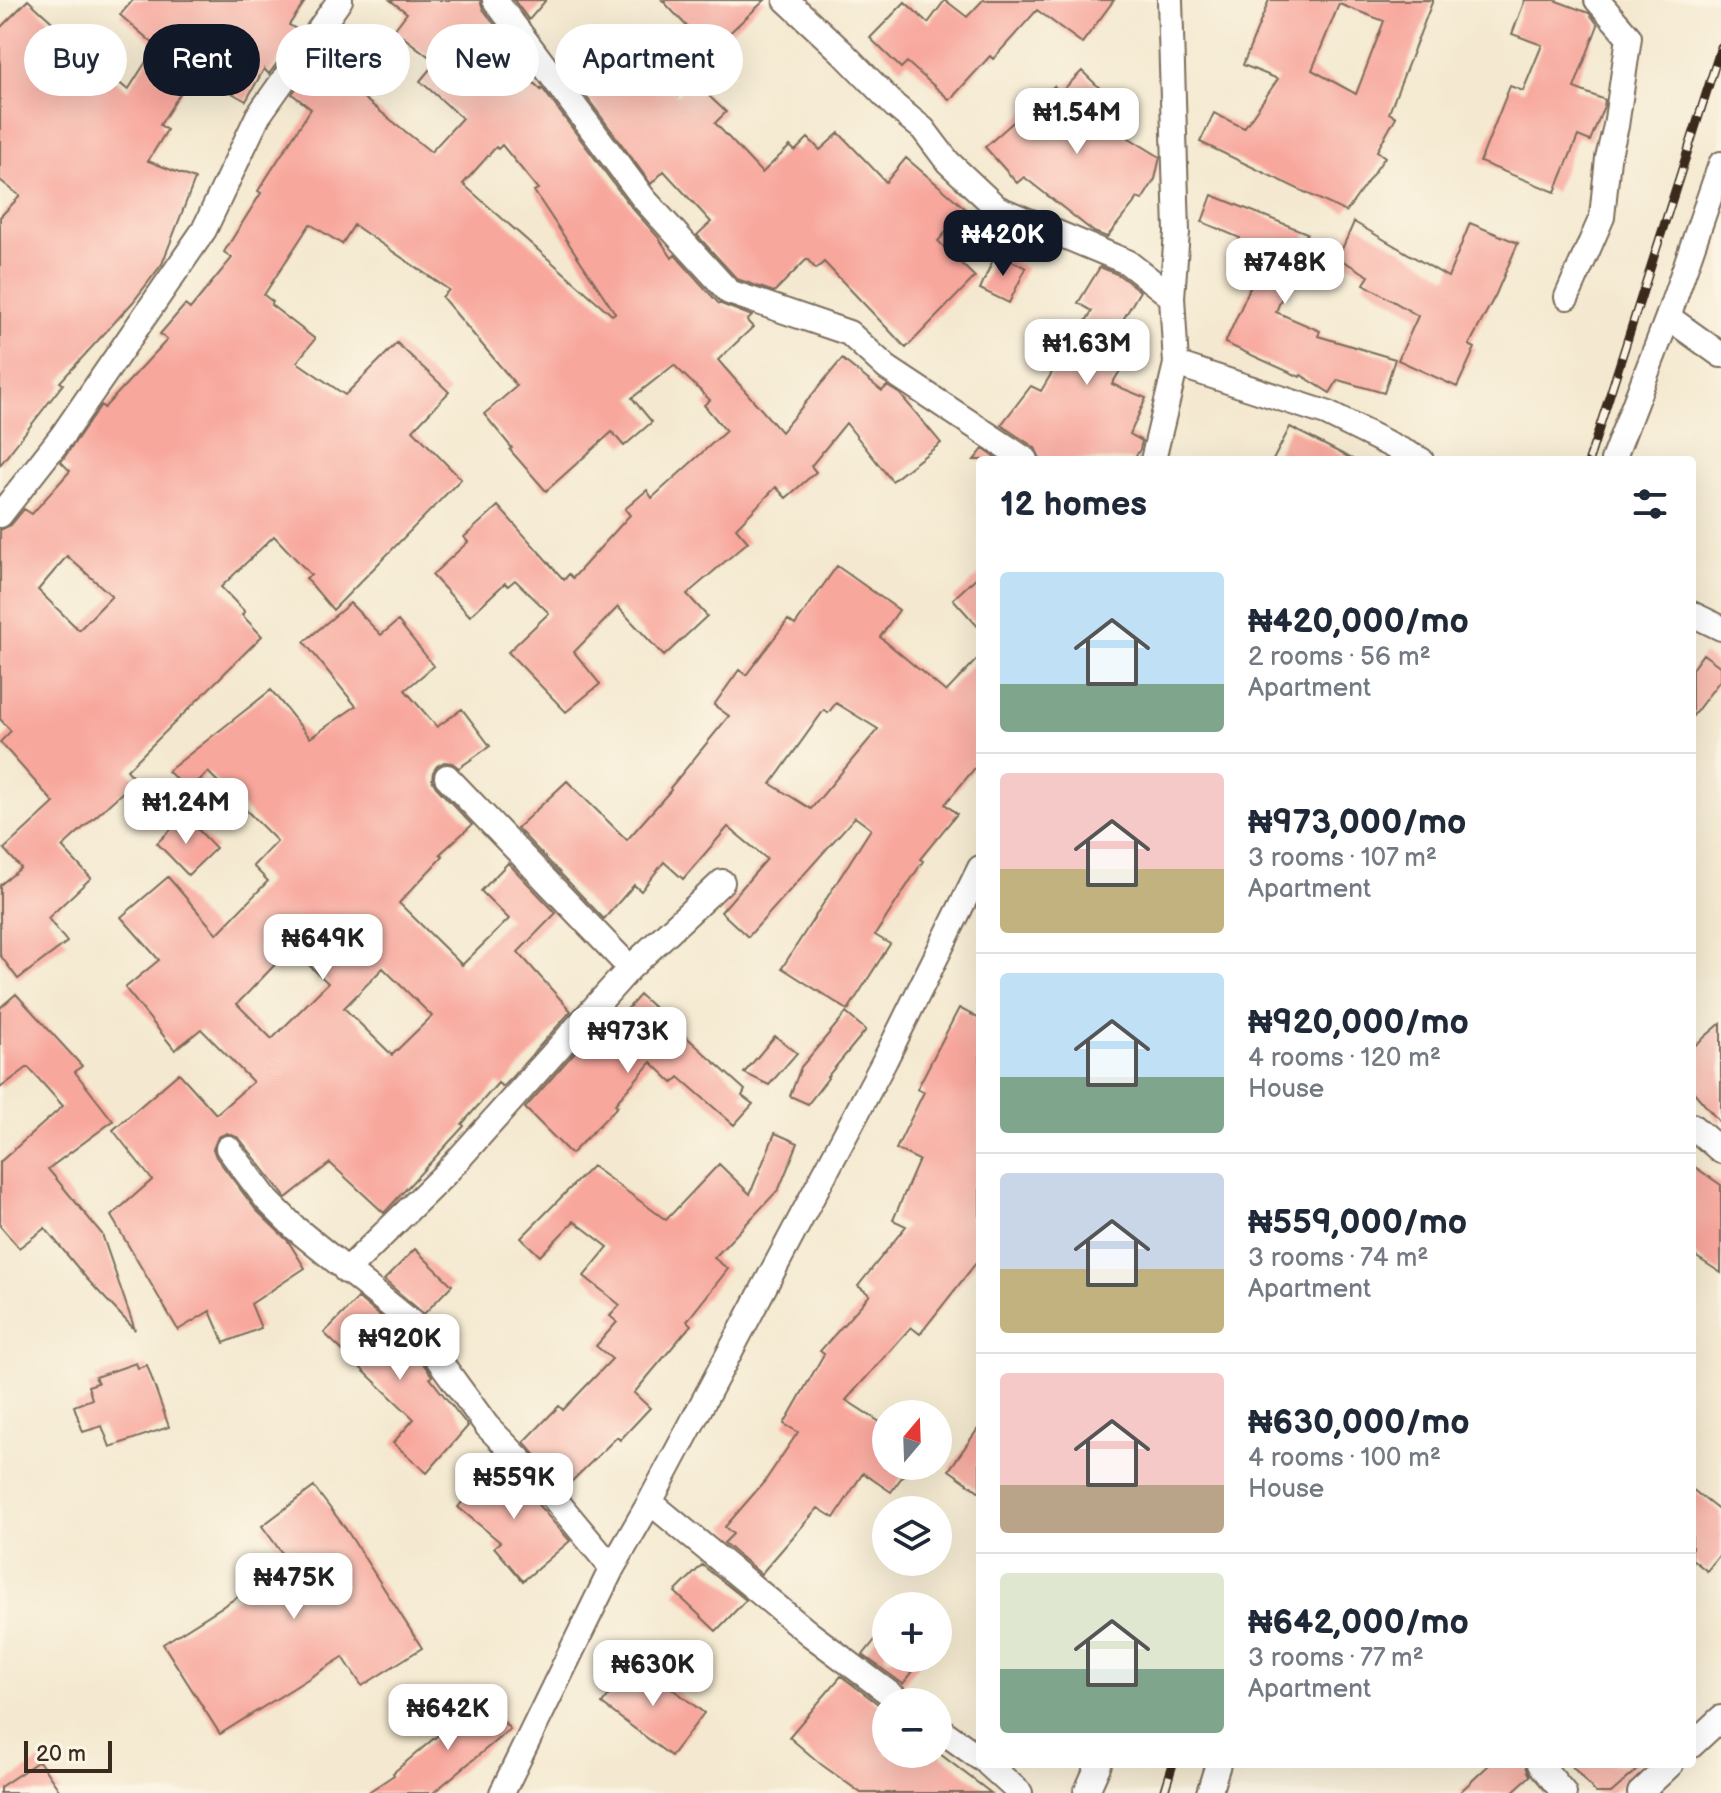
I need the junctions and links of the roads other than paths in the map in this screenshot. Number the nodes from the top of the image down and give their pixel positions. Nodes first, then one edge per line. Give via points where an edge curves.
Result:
1 (340, 0) edge
2 (495, 0) edge
3 (786, 0) edge
4 (1170, 0) edge
5 (1597, 0) edge
6 (1721, 164) edge
7 (1172, 297) junction
8 (1567, 297) dead end
9 (1668, 317) junction
10 (1721, 355) edge
11 (1176, 364) junction
12 (1020, 456) edge
13 (1154, 456) edge
14 (1413, 456) edge
15 (1615, 456) edge
16 (0, 515) edge
17 (1696, 616) edge
18 (1721, 628) edge
19 (447, 777) dead end
20 (976, 876) edge
21 (722, 882) dead end
22 (630, 968) junction
23 (1696, 1129) edge
24 (228, 1148) dead end
25 (1721, 1151) edge
26 (346, 1271) junction
27 (650, 1502) junction
28 (612, 1568) junction
29 (882, 1688) edge
30 (1721, 1718) edge
31 (952, 1738) edge
32 (1696, 1741) edge
33 (976, 1755) edge
34 (992, 1768) edge
35 (1097, 1768) edge
36 (1217, 1768) edge
37 (1543, 1768) edge
38 (1667, 1768) edge
39 (502, 1793) edge
40 (1020, 1793) edge
41 (1086, 1793) edge
42 (1209, 1793) edge
43 (1564, 1793) edge
44 (1640, 1793) edge

1 - 16 street via 258,116 204,230 62,436
2 - 12 street via 644,199 729,292 849,333 887,368
3 - 7 street via 923,129 948,162 997,208 1127,262
4 - 7 street via 1177,232
5 - 8 street via 1629,37 1602,217
6 - 9 street
7 - 11 street
9 - 10 street
9 - 15 street
11 - 13 street
11 - 14 street via 1326,413
17 - 18 street
19 - 22 street
20 - 27 street via 885,1060
21 - 22 street
22 - 26 street via 446,1173
23 - 25 street
24 - 26 street via 267,1200
26 - 28 street via 411,1322 487,1426
27 - 28 street
27 - 29 street
28 - 39 street
30 - 32 street
31 - 33 street
34 - 40 street
35 - 41 street
36 - 42 street
37 - 43 street
38 - 44 street

